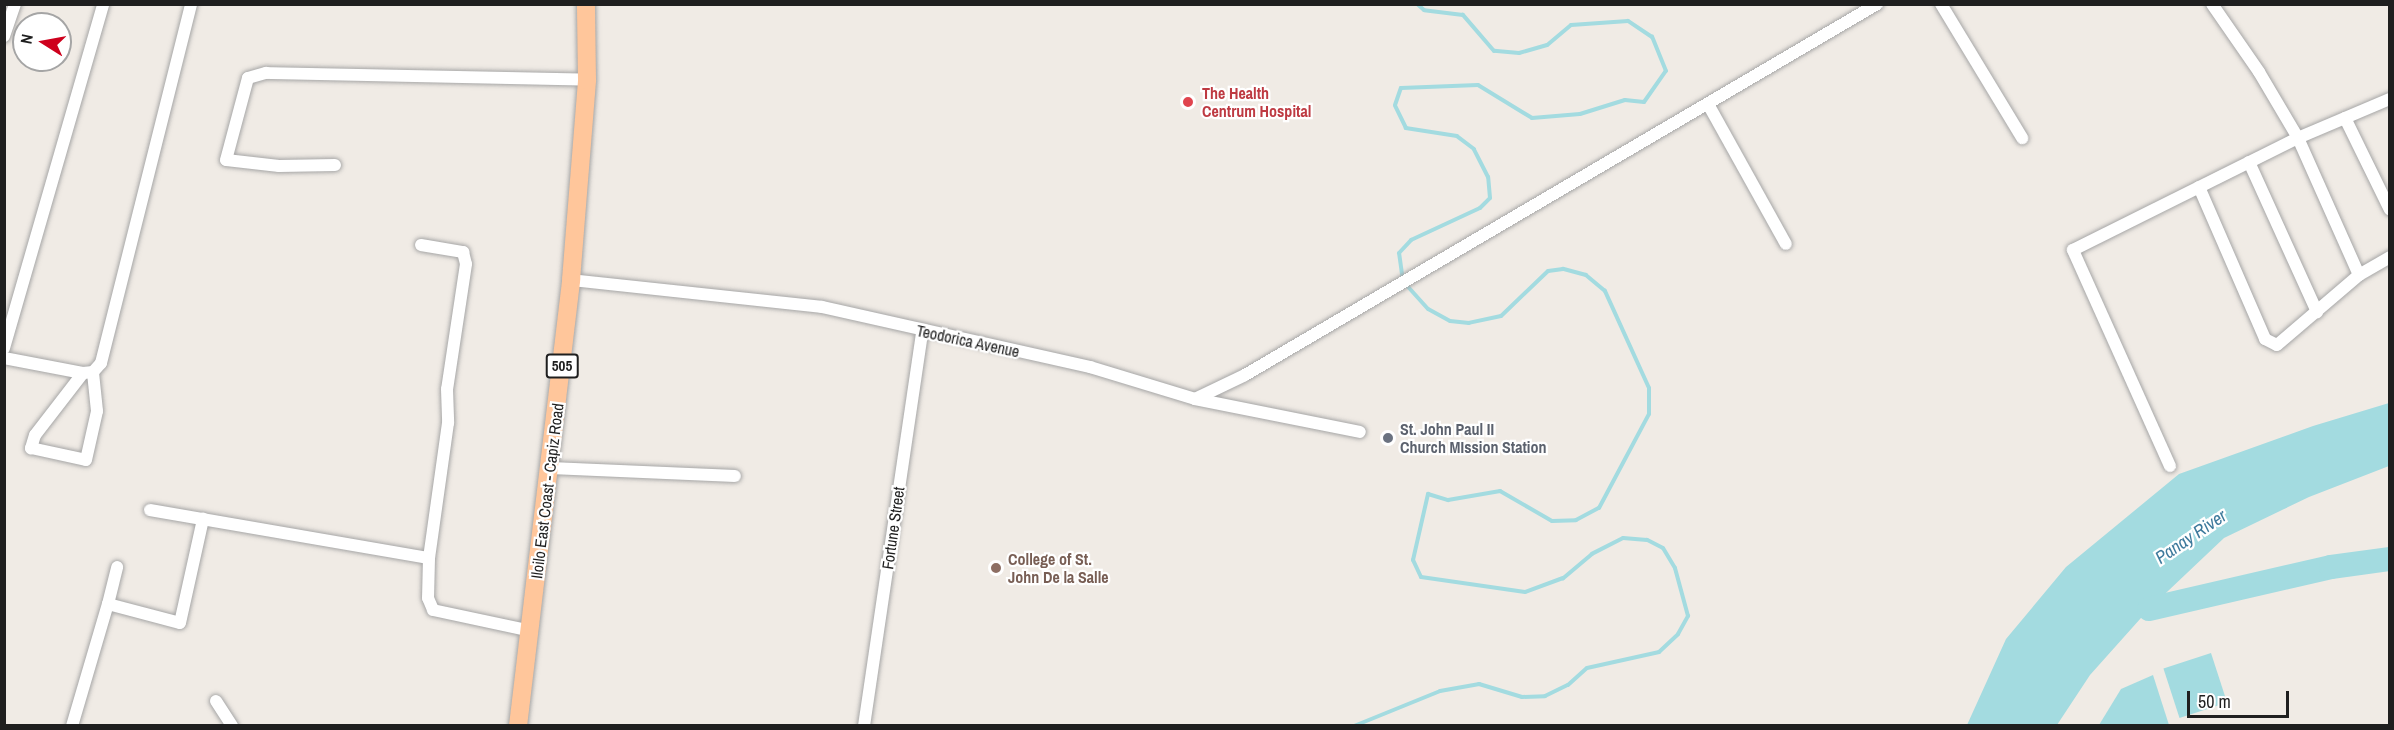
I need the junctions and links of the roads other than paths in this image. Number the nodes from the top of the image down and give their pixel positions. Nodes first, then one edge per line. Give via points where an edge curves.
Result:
1 (15, 4) edge
2 (103, 4) edge
3 (191, 4) edge
4 (586, 4) edge
5 (1877, 4) edge
6 (1941, 4) edge
7 (2212, 4) edge
8 (4, 36) edge
9 (587, 80) junction
10 (2390, 99) edge
11 (1708, 104) junction
12 (2344, 118) junction
13 (2022, 138) dead end
14 (2298, 138) junction
15 (2249, 162) junction
16 (335, 165) dead end
17 (2199, 187) junction
18 (2390, 210) edge
19 (1786, 244) dead end
20 (421, 245) dead end
21 (2390, 257) edge
22 (2359, 274) junction
23 (571, 279) junction
24 (2317, 312) junction
25 (922, 331) junction
26 (4, 348) edge
27 (4, 358) edge
28 (88, 373) junction
29 (1195, 399) junction
30 (1360, 432) dead end
31 (2170, 466) dead end
32 (551, 468) junction
33 (735, 476) dead end
34 (150, 510) dead end
35 (203, 519) junction
36 (429, 558) junction
37 (117, 567) dead end
38 (108, 604) junction
39 (531, 631) junction
40 (216, 701) dead end
41 (72, 726) edge
42 (231, 726) edge
43 (518, 726) edge
44 (864, 726) edge

1 - 8 street
2 - 26 street
3 - 28 street via 101,363
4 - 9 main road, Iloilo East Coast - Capiz Road / 505
5 - 11 street
6 - 13 street
7 - 14 street
9 - 16 street via 266,74 248,78 226,160 279,166
9 - 23 main road, Iloilo East Coast - Capiz Road / 505
10 - 12 street
11 - 19 street
11 - 29 street via 1245,375
12 - 14 street
12 - 18 street
14 - 15 street
14 - 22 street
15 - 17 street
15 - 24 street
17 - 24 street via 2265,339 2277,345
17 - 31 street via 2073,250
20 - 36 street via 463,252 466,264
21 - 22 street
22 - 24 street
23 - 25 street, Teodorica Avenue via 822,307
23 - 32 main road, Iloilo East Coast - Capiz Road / 505
25 - 29 street, Teodorica Avenue via 1090,368
25 - 44 street, Fortune Street
27 - 28 street
28 - 28 street via 35,435 31,448 86,460 97,411
29 - 30 street, Teodorica Avenue
32 - 33 street
32 - 39 main road, Iloilo East Coast - Capiz Road / 505
34 - 35 street
35 - 36 street
35 - 38 street via 180,623
36 - 39 street via 428,592 433,610
37 - 38 street
38 - 41 street
39 - 43 main road, Iloilo East Coast - Capiz Road / 505
40 - 42 street

